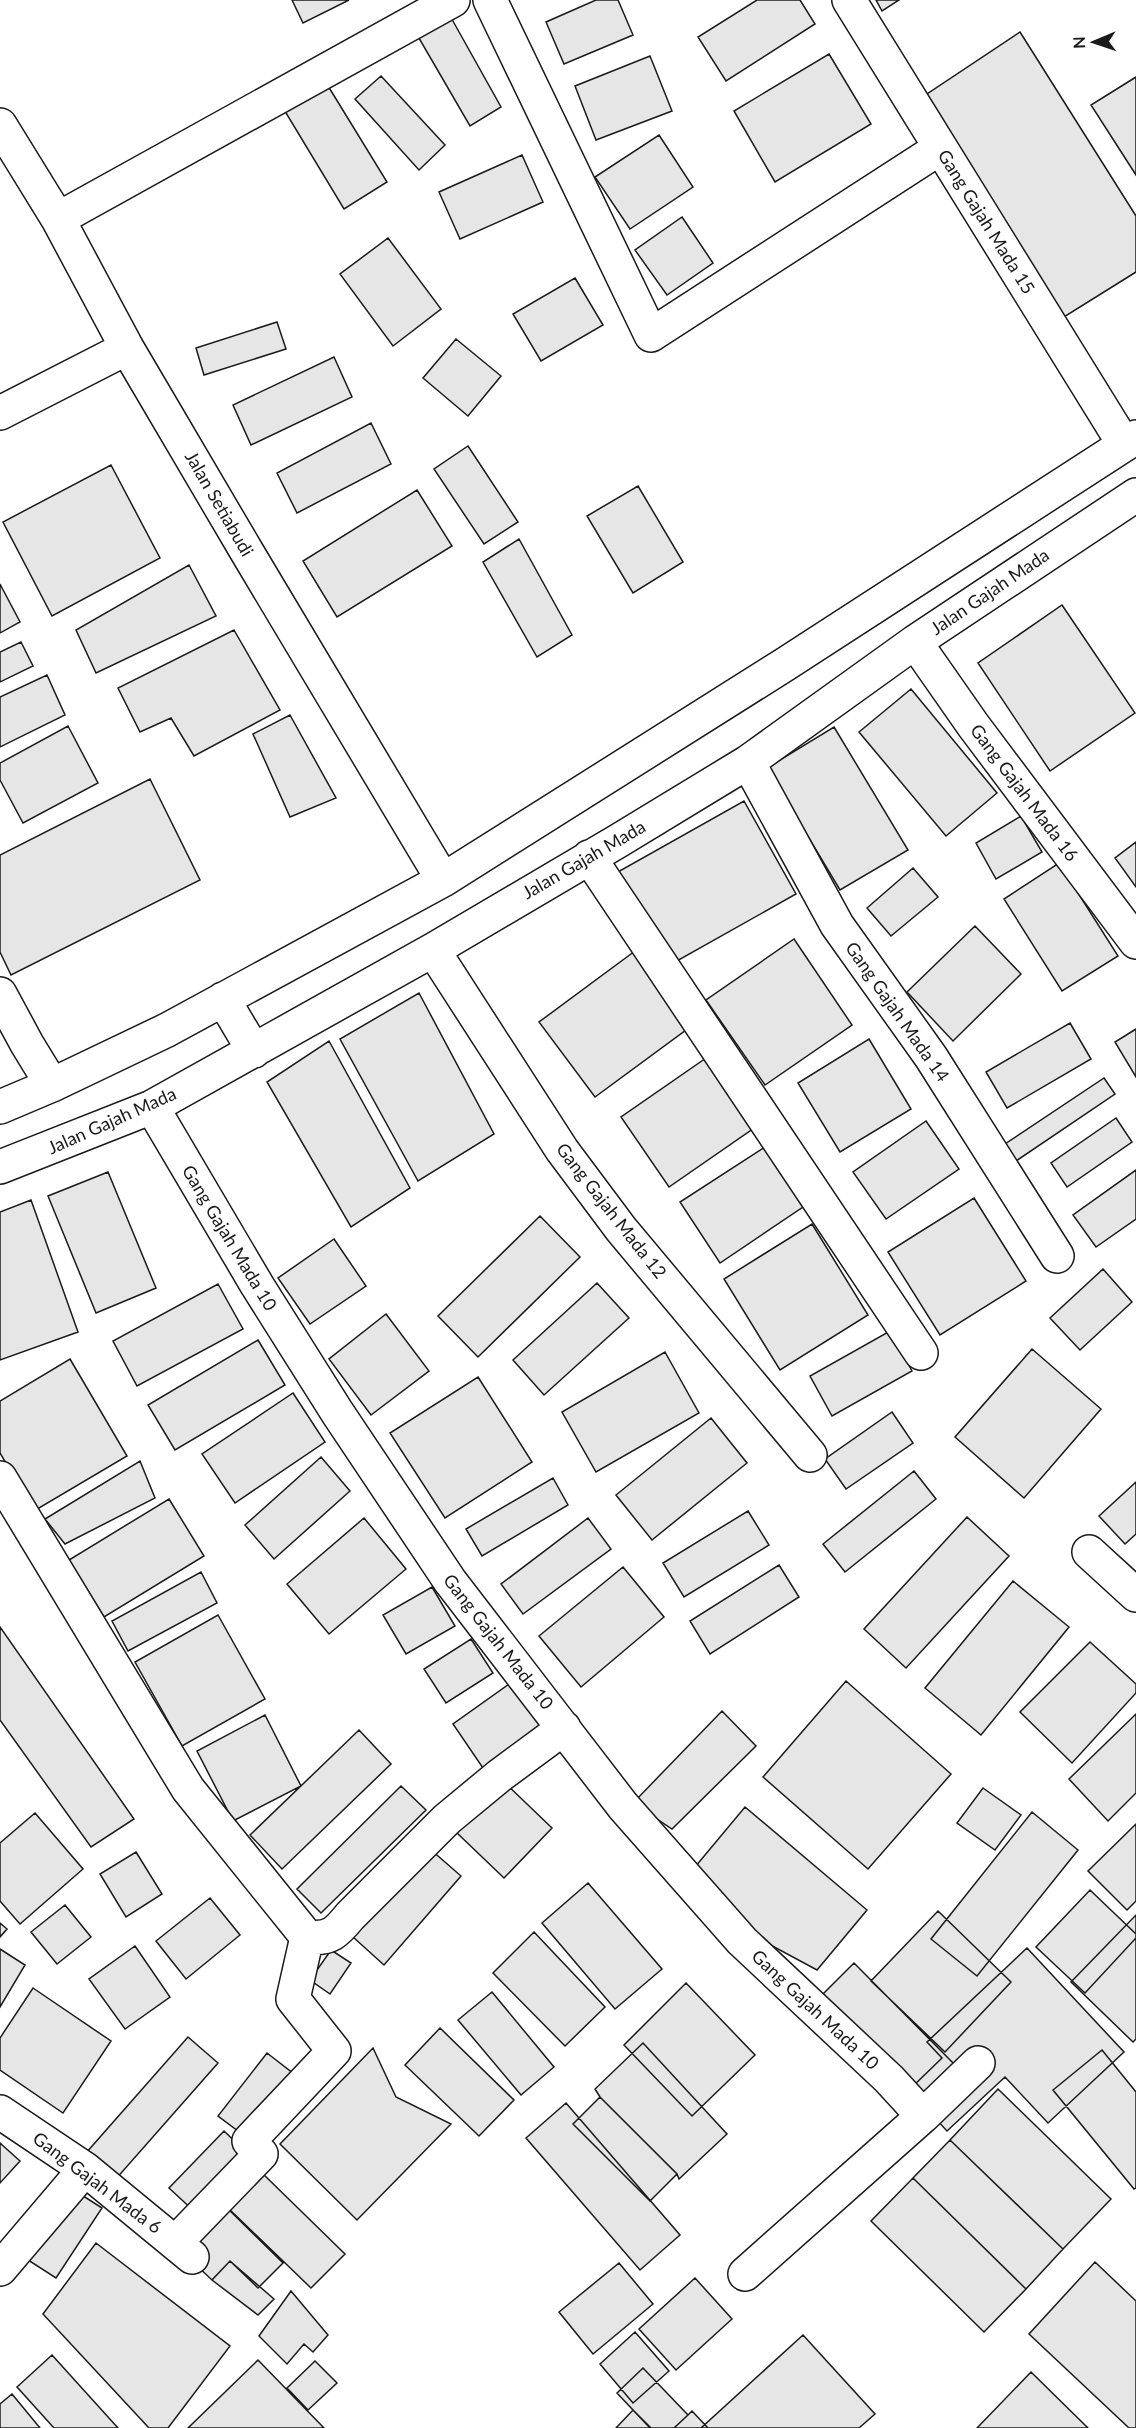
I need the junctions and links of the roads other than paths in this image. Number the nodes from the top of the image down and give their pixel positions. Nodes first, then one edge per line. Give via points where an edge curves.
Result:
1 (453, 0) edge
2 (490, 0) edge
3 (849, 0) edge
4 (0, 125) edge
5 (940, 148) junction
6 (58, 219) junction
7 (127, 348) junction
8 (0, 413) edge
9 (1130, 441) edge
10 (1136, 495) edge
11 (915, 642) junction
12 (748, 762) junction
13 (588, 857) junction
14 (443, 880) junction
15 (1136, 942) edge
16 (433, 950) junction
17 (0, 994) edge
18 (223, 999) junction
19 (254, 1051) junction
20 (52, 1085) junction
21 (0, 1107) edge
22 (152, 1107) junction
23 (0, 1167) edge
24 (1057, 1256) dead end
25 (921, 1353) dead end
26 (810, 1455) dead end
27 (0, 1478) edge
28 (1089, 1552) dead end
29 (1136, 1595) edge
30 (564, 1728) junction
31 (308, 1937) junction
32 (978, 2063) dead end
33 (0, 2112) edge
34 (923, 2116) junction
35 (84, 2169) junction
36 (0, 2269) edge
37 (745, 2274) dead end

1 - 6 street
2 - 5 street via 651,335
3 - 5 street, Gang Gajah Mada 15
4 - 6 street, Jalan Setiabudi
5 - 9 street, Gang Gajah Mada 15
6 - 7 street, Jalan Setiabudi
7 - 8 street
7 - 14 street, Jalan Setiabudi
9 - 14 street
10 - 11 street, Jalan Gajah Mada
11 - 12 street, Jalan Gajah Mada
11 - 15 street, Gang Gajah Mada 16
12 - 13 street, Jalan Gajah Mada
12 - 24 street, Gang Gajah Mada 14 via 837,925 931,1057
13 - 16 street, Jalan Gajah Mada
13 - 25 street
14 - 18 street
16 - 19 street, Jalan Gajah Mada
16 - 26 street, Gang Gajah Mada 12 via 562,1150 621,1229
17 - 20 street
18 - 19 street
18 - 20 street
19 - 22 street, Jalan Gajah Mada
20 - 21 street
22 - 23 street, Jalan Gajah Mada
22 - 30 street, Gang Gajah Mada 10 via 337,1412 450,1581
27 - 31 street via 188,1789
28 - 29 street
30 - 31 street via 447,1819 337,1933 319,1939
30 - 34 street, Gang Gajah Mada 10 via 623,1806 742,1941
31 - 35 street, Gang Gajah Mada 6 via 293,1999 334,2051 249,2140 261,2154 184,2250
32 - 34 street
33 - 35 street, Gang Gajah Mada 6
34 - 37 street
35 - 36 street

